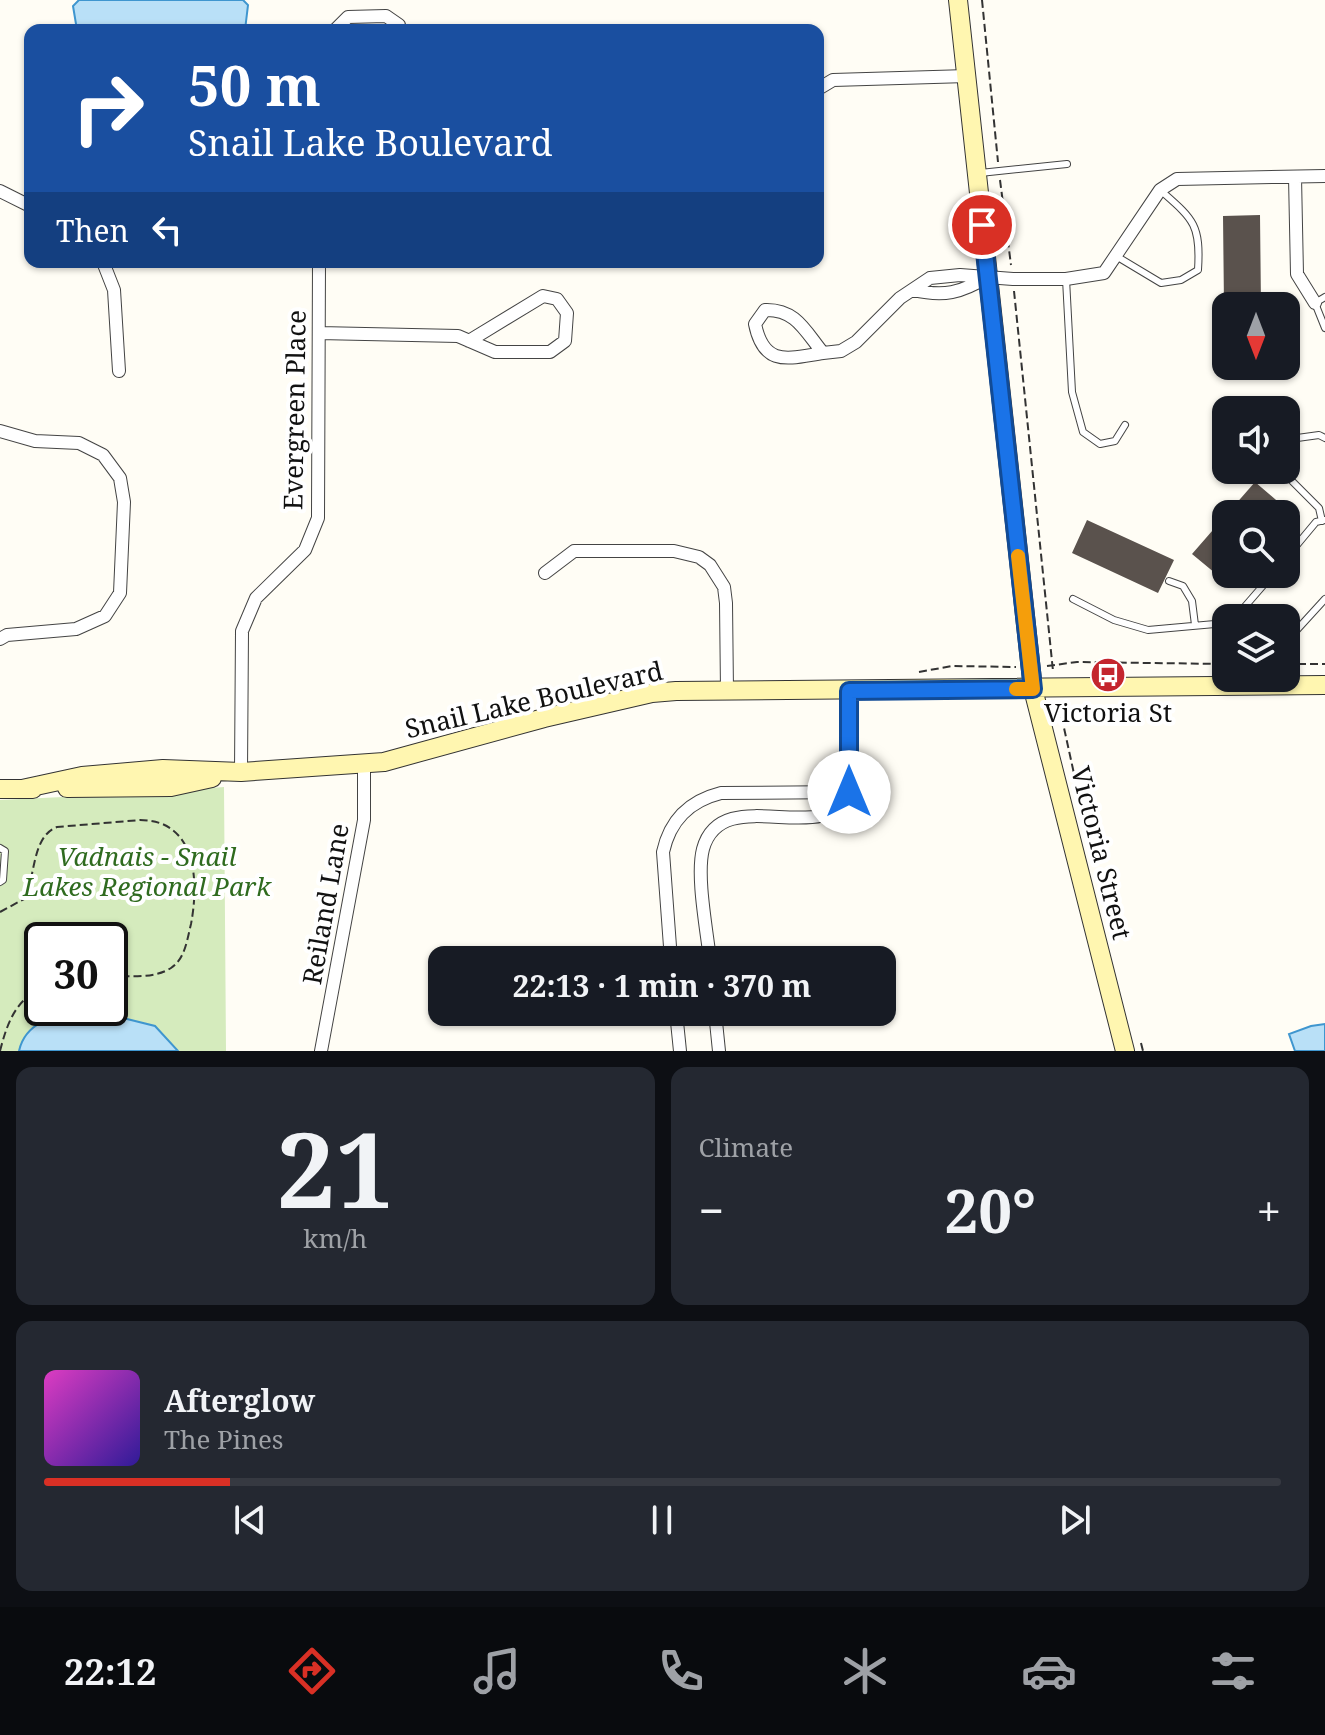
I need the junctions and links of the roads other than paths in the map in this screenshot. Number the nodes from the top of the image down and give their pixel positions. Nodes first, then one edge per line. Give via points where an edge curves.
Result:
1 (958, 0) edge
2 (341, 24) edge
3 (398, 24) edge
4 (967, 76) junction
5 (824, 85) edge
6 (1067, 164) dead end
7 (977, 173) junction
8 (1325, 176) edge
9 (1295, 177) junction
10 (1160, 190) junction
11 (0, 191) edge
12 (24, 203) edge
13 (1116, 256) junction
14 (105, 268) edge
15 (319, 268) edge
16 (987, 277) junction
17 (1066, 279) junction
18 (1320, 300) edge
19 (1325, 328) edge
20 (319, 333) junction
21 (469, 341) junction
22 (823, 353) junction
23 (119, 371) dead end
24 (1125, 425) dead end
25 (0, 431) edge
26 (1300, 438) edge
27 (1325, 438) edge
28 (1295, 484) edge
29 (1323, 520) edge
30 (1300, 541) edge
31 (545, 573) dead end
32 (1169, 581) dead end
33 (1261, 588) edge
34 (1073, 599) dead end
35 (1324, 603) edge
36 (1247, 604) edge
37 (1212, 624) edge
38 (1195, 625) junction
39 (1300, 627) edge
40 (0, 639) edge
41 (1212, 684) edge
42 (1300, 684) edge
43 (1325, 685) edge
44 (1033, 689) junction
45 (727, 691) junction
46 (849, 691) junction
47 (364, 765) junction
48 (241, 772) junction
49 (0, 789) edge
50 (849, 792) junction
51 (0, 848) edge
52 (0, 882) edge
53 (670, 946) edge
54 (709, 946) edge
55 (677, 1026) edge
56 (716, 1026) edge
57 (321, 1051) edge
58 (680, 1051) edge
59 (719, 1051) edge
60 (1125, 1051) edge

1 - 4 street, Victoria Street
2 - 3 street via 348,17 386,16
4 - 5 street via 833,80
4 - 7 street, Victoria Street
6 - 7 lane
7 - 16 street, Victoria Street
8 - 9 street
9 - 10 street via 1177,179
9 - 18 street via 1297,274
10 - 13 street
10 - 13 lane via 1192,218 1200,243 1198,270 1161,283
11 - 12 street
13 - 17 street via 1104,273
14 - 23 street via 114,290
15 - 20 street, Evergreen Place
16 - 17 street
16 - 22 street via 930,278 900,298 856,342
16 - 44 street, Victoria Street
17 - 24 lane via 1072,392 1083,432 1100,444 1115,441
18 - 19 lane
20 - 21 street via 458,336
20 - 48 street, Evergreen Place via 318,518 305,550 256,598 242,631
21 - 21 street via 495,352 550,352 565,341 567,313 557,299 543,296
22 - 22 street via 796,319 781,310 765,310 755,324 758,339 771,356
25 - 40 street via 35,441 79,443 103,455 120,478 124,502 120,593 105,616 76,629
26 - 27 lane
28 - 29 lane via 1319,508
29 - 30 lane
31 - 45 street via 574,551 674,551 699,557 724,587
32 - 38 lane via 1183,586 1192,601
33 - 36 lane
34 - 38 lane via 1148,630
35 - 39 lane
37 - 38 lane
41 - 44 street, Snail Lake Boulevard
42 - 43 street, Snail Lake Boulevard
44 - 46 street, Snail Lake Boulevard
44 - 60 street, Victoria Street
45 - 46 street, Snail Lake Boulevard
45 - 47 street, Snail Lake Boulevard via 652,693
46 - 50 street
47 - 48 street, Snail Lake Boulevard
47 - 57 street, Reiland Lane via 364,820
48 - 49 street, Snail Lake Boulevard via 163,769
50 - 53 street via 721,793 681,814 663,852
50 - 54 street via 838,811 829,814 735,818 711,833 701,862
51 - 52 lane via 5,851
55 - 58 street
56 - 59 street

